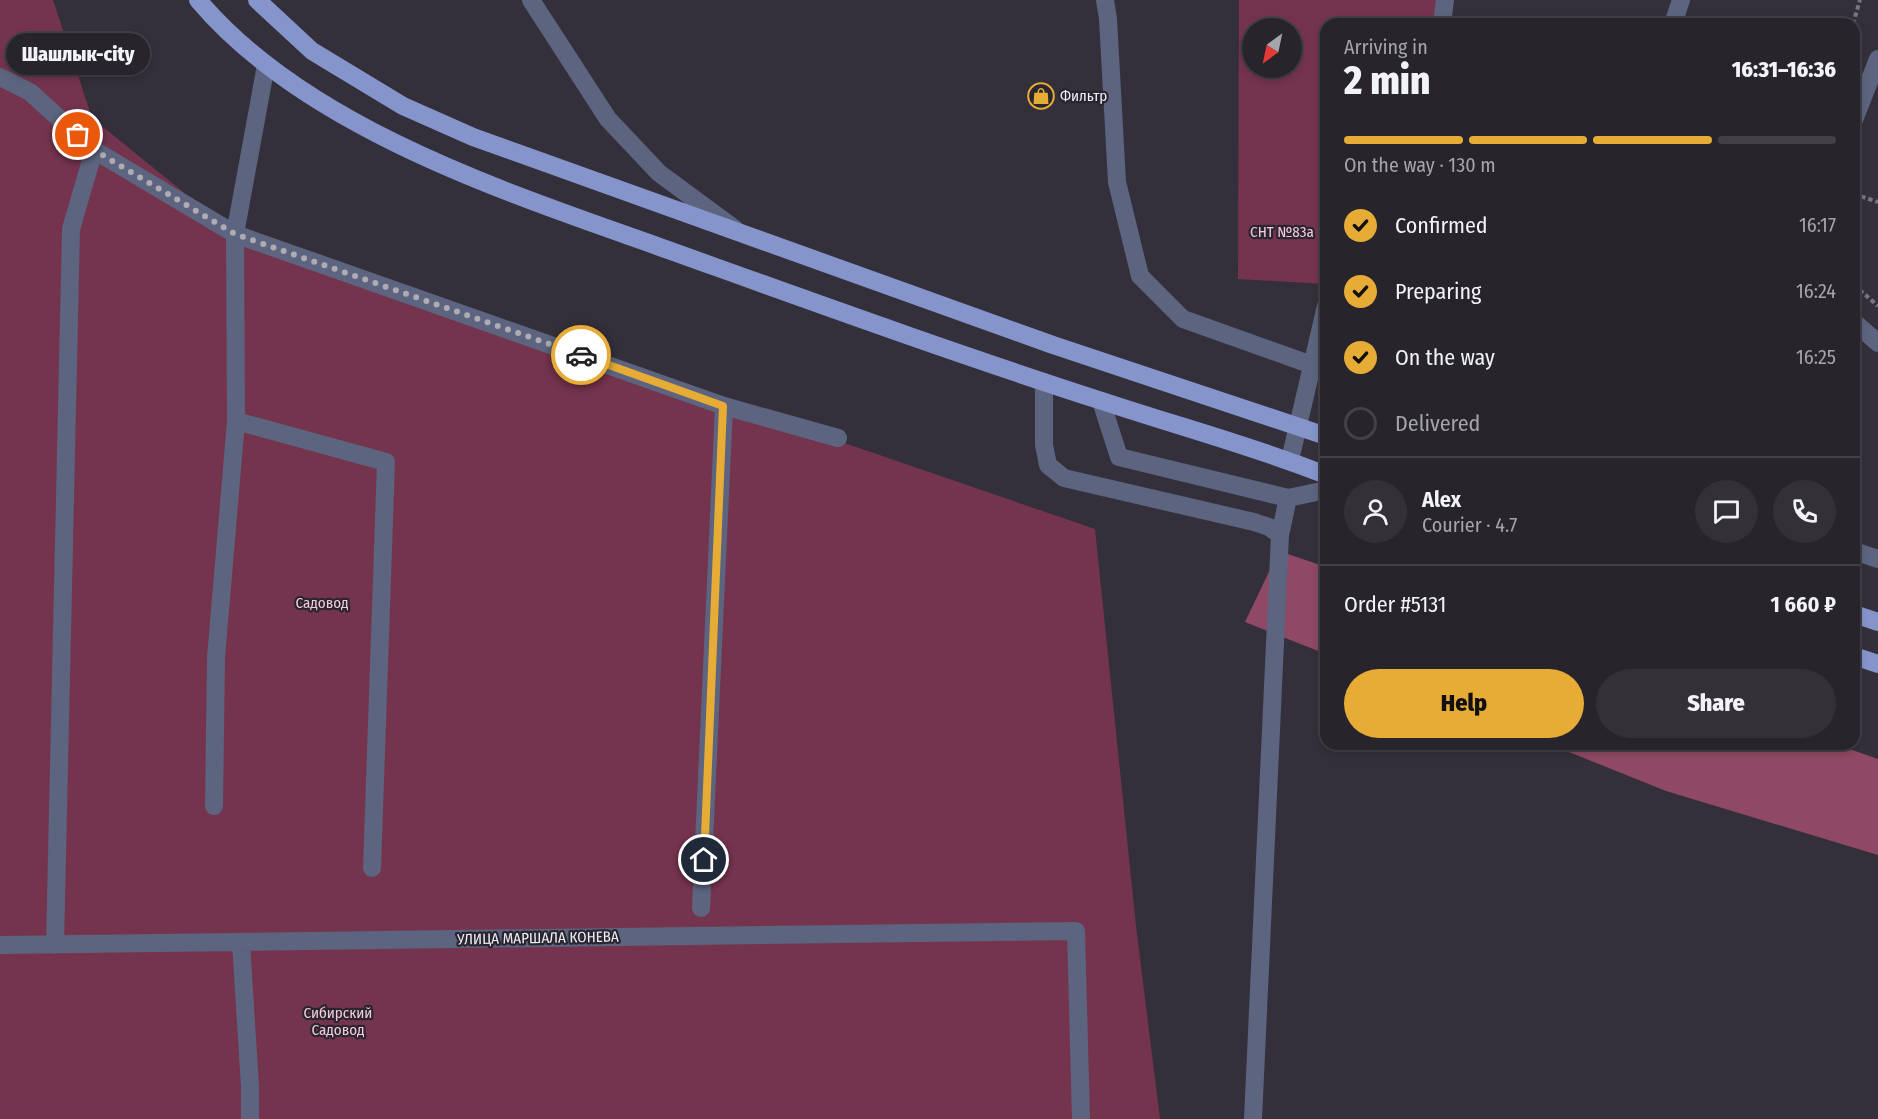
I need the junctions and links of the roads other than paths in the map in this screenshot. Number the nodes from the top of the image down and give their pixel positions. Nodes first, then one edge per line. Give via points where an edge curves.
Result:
1 (198, 0) edge
2 (257, 0) edge
3 (531, 0) edge
4 (1105, 0) edge
5 (1445, 0) edge
6 (1681, 0) edge
7 (1443, 18) edge
8 (1675, 18) edge
9 (1878, 59) edge
10 (266, 66) junction
11 (0, 77) edge
12 (1860, 105) edge
13 (94, 150) junction
14 (235, 234) junction
15 (746, 237) junction
16 (1860, 327) edge
17 (1878, 343) edge
18 (1319, 368) edge
19 (1044, 381) junction
20 (1101, 401) junction
21 (723, 406) junction
22 (236, 421) junction
23 (1299, 426) junction
24 (1320, 434) edge
25 (838, 438) dead end
26 (1290, 460) junction
27 (1320, 472) edge
28 (1320, 491) edge
29 (1288, 498) junction
30 (1280, 535) junction
31 (1860, 553) edge
32 (1878, 559) edge
33 (1860, 616) edge
34 (1878, 622) edge
35 (1860, 658) edge
36 (1878, 664) edge
37 (214, 806) dead end
38 (372, 868) dead end
39 (701, 908) dead end
40 (241, 943) junction
41 (0, 945) edge
42 (56, 945) junction
43 (249, 1119) edge
44 (1081, 1119) edge
45 (1253, 1119) edge

1 - 10 main road
2 - 15 main road via 312,51 403,106 473,137
3 - 15 street via 608,119 659,173
4 - 18 street via 1117,182 1140,276 1183,319
5 - 7 street
6 - 8 street
9 - 12 street
10 - 14 street
10 - 19 main road via 422,157 605,228
11 - 13 street via 30,92
13 - 14 street
13 - 42 street via 71,230
14 - 21 street
14 - 22 street
15 - 23 main road
16 - 17 street
18 - 23 street
19 - 20 main road
19 - 30 street via 1044,445 1048,465 1064,478 1254,522
20 - 26 main road
20 - 29 street via 1119,457
21 - 25 street
21 - 39 street
22 - 37 street via 216,658
22 - 38 street via 386,462
23 - 24 main road
23 - 26 street
26 - 27 main road
28 - 29 street
29 - 30 street
30 - 45 street
31 - 32 street
33 - 34 main road
35 - 36 main road
40 - 42 street, УЛИЦА МАРШАЛА КОНЕВА
40 - 43 street
40 - 44 street, УЛИЦА МАРШАЛА КОНЕВА via 1076,931
41 - 42 street, УЛИЦА МАРШАЛА КОНЕВА

